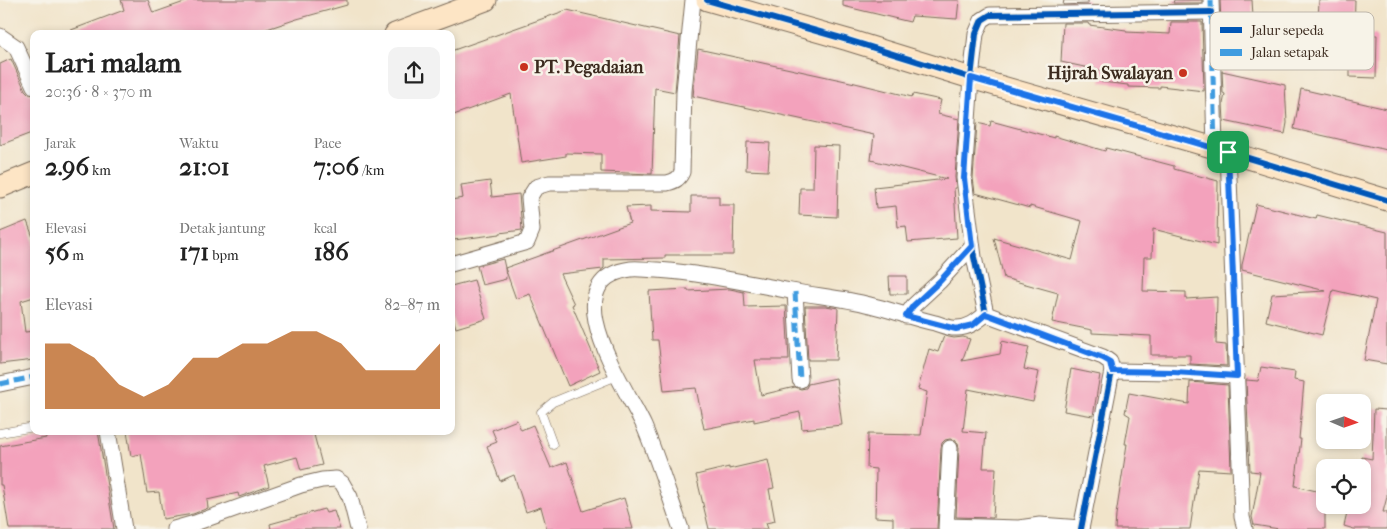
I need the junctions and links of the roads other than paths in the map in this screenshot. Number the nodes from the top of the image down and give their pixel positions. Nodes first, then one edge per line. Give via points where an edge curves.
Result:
1 (463, 0) edge
2 (486, 0) edge
3 (693, 0) edge
4 (707, 0) edge
5 (1211, 6) edge
6 (420, 24) junction
7 (405, 30) edge
8 (0, 36) edge
9 (1216, 70) edge
10 (30, 77) edge
11 (971, 78) junction
12 (1222, 150) junction
13 (30, 175) edge
14 (0, 186) edge
15 (1387, 200) edge
16 (972, 246) junction
17 (455, 263) edge
18 (795, 292) junction
19 (986, 314) junction
20 (906, 316) junction
21 (1112, 371) junction
22 (617, 376) junction
23 (1237, 376) junction
24 (30, 378) edge
25 (800, 380) dead end
26 (0, 384) edge
27 (30, 428) edge
28 (0, 433) edge
29 (109, 435) edge
30 (553, 445) dead end
31 (950, 448) dead end
32 (946, 527) edge
33 (1081, 528) edge
34 (124, 529) edge
35 (174, 529) edge
36 (358, 529) edge
37 (681, 529) edge
38 (1245, 529) edge

1 - 6 street
2 - 6 street
3 - 17 street via 680,177 667,183 549,183 536,187 529,198 532,230 527,242
4 - 11 street
5 - 11 street via 990,15 982,20 976,34
6 - 7 street
8 - 10 street via 16,46
9 - 12 street
11 - 12 street
11 - 16 street via 964,178
12 - 15 street
12 - 23 street
13 - 14 street
16 - 19 street
16 - 20 street
18 - 20 street via 868,304
18 - 22 street via 681,272 633,269 611,275 597,289 595,313 600,338
18 - 25 street
19 - 20 street via 973,325 956,329
19 - 21 street via 1103,358 1110,362
21 - 23 street
21 - 33 street
22 - 30 lane via 553,402 541,412
22 - 37 street via 643,425
23 - 38 street
24 - 26 street
27 - 28 lane
29 - 34 street
31 - 32 street
32 - 33 street
35 - 36 street via 322,480 342,483 350,497

